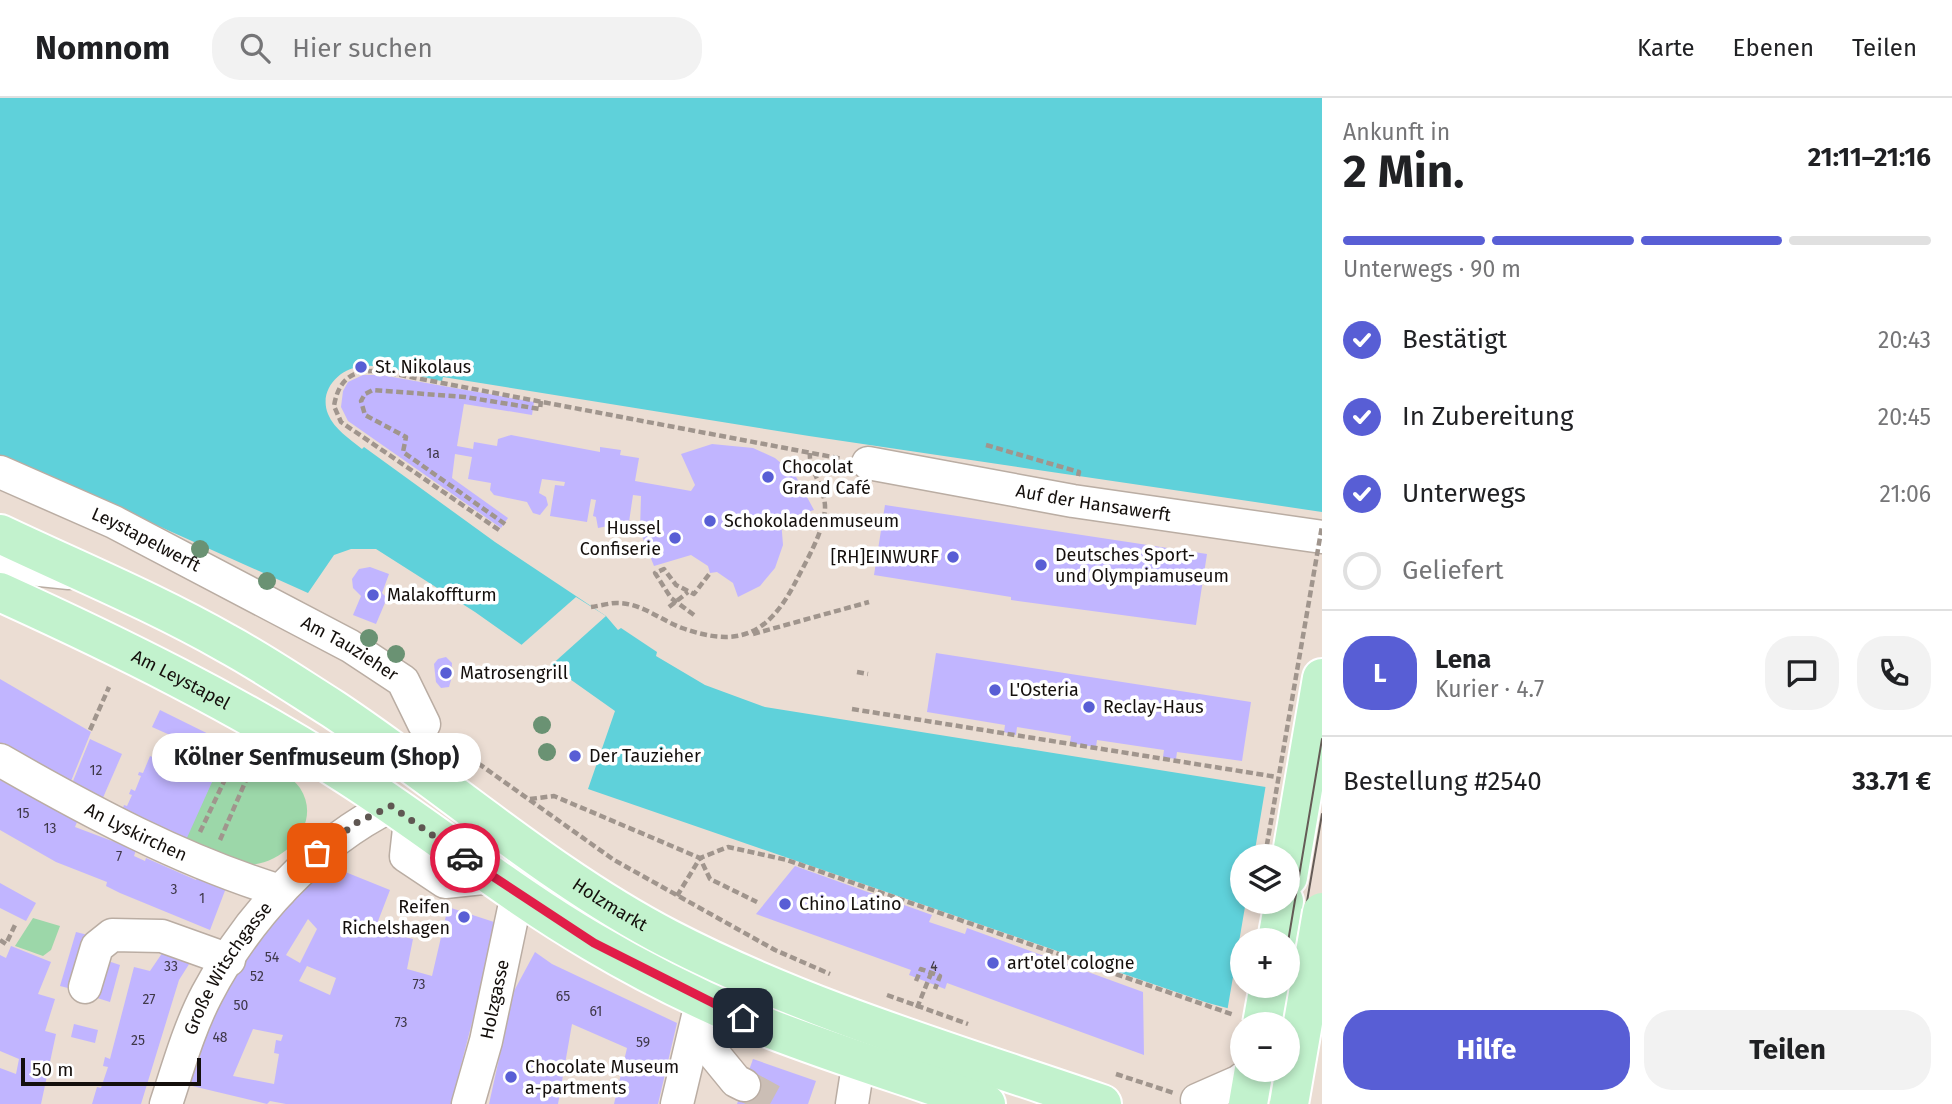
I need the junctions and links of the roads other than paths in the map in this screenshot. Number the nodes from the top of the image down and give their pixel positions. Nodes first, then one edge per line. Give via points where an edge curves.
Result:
1 (868, 463) dead end
2 (0, 472) edge
3 (0, 534) edge
4 (1322, 537) edge
5 (0, 566) edge
6 (88, 575) junction
7 (0, 592) edge
8 (290, 613) joint
9 (1322, 678) edge
10 (424, 724) road end
11 (0, 760) edge
12 (400, 813) junction
13 (1294, 844) edge
14 (505, 885) junction
15 (280, 891) junction
16 (1322, 912) edge
17 (229, 960) junction
18 (85, 987) dead end
19 (872, 1007) junction
20 (699, 1015) junction
21 (859, 1059) junction
22 (1238, 1082) edge
23 (1252, 1082) edge
24 (744, 1085) tunnel mouth
25 (1108, 1089) edge
26 (1297, 1093) edge
27 (954, 1100) edge
28 (1196, 1100) road end
29 (166, 1104) edge
30 (468, 1104) edge
31 (677, 1104) edge
32 (852, 1104) edge
33 (1248, 1104) edge

1 - 4 street, Auf der Hansawerft via 1073,501
2 - 8 street, Leystapelwerft via 114,522
3 - 6 main road
5 - 6 street
6 - 19 main road, Holzmarkt via 228,643 380,742 613,908 733,970
7 - 12 main road, Am Leystapel via 110,641 269,727
8 - 10 street, Am Tauzieher via 403,681
9 - 13 main road
11 - 15 street, An Lyskirchen via 87,810
12 - 14 main road
12 - 15 street, Große Witschgasse via 356,823 317,853
14 - 20 main road
14 - 30 street, Holzgasse via 486,1041
15 - 17 street, Große Witschgasse
16 - 26 main road, bridge
17 - 18 street via 162,936 112,935 97,947
17 - 29 street, Große Witschgasse via 207,993
19 - 21 street
19 - 25 main road, Holzmarkt
20 - 21 main road via 743,1018
20 - 24 street via 736,1081
20 - 31 street
21 - 27 main road
21 - 32 street
22 - 28 street
23 - 33 main road, bridge

